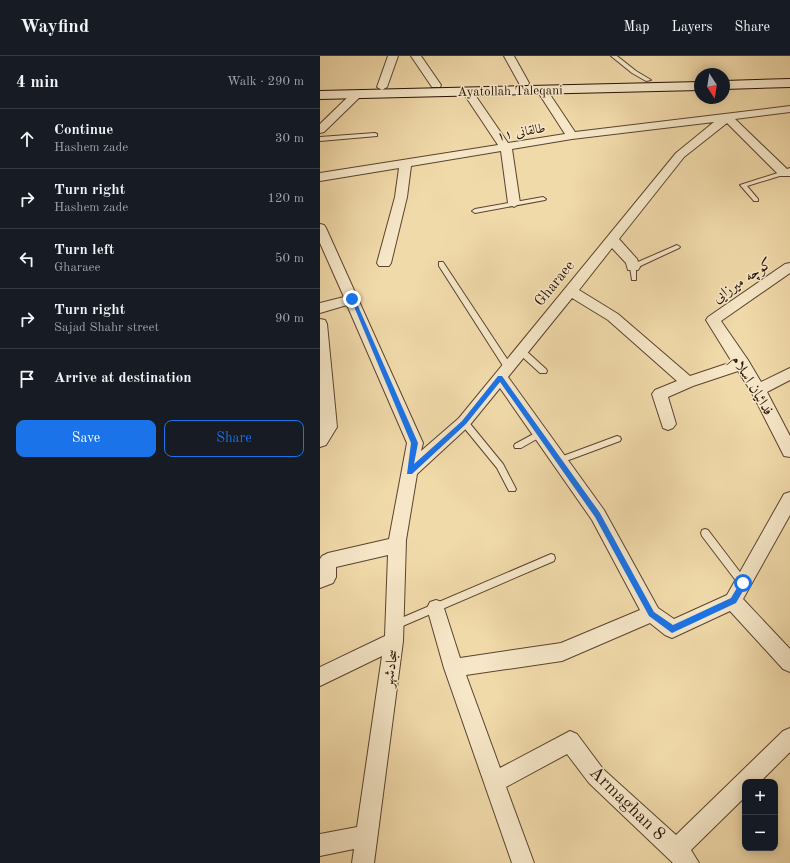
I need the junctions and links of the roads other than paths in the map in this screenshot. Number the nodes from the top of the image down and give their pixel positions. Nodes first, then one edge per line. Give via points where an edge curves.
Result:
1 (393, 56) edge
2 (416, 56) edge
3 (509, 56) edge
4 (614, 56) edge
5 (790, 77) edge
6 (730, 78) edge
7 (694, 79) edge
8 (648, 80) junction
9 (524, 83) junction
10 (790, 83) edge
11 (436, 85) junction
12 (730, 85) edge
13 (694, 86) edge
14 (382, 87) junction
15 (320, 88) edge
16 (541, 90) junction
17 (467, 91) junction
18 (357, 94) junction
19 (320, 95) edge
20 (789, 110) edge
21 (727, 117) junction
22 (320, 130) edge
23 (375, 135) dead end
24 (572, 136) junction
25 (320, 140) edge
26 (506, 148) junction
27 (405, 163) junction
28 (787, 173) edge
29 (320, 177) edge
30 (543, 199) dead end
31 (756, 200) dead end
32 (514, 203) junction
33 (475, 211) dead end
34 (320, 228) edge
35 (610, 239) junction
36 (677, 247) dead end
37 (384, 263) dead end
38 (441, 264) dead end
39 (790, 268) edge
40 (634, 272) joint
41 (569, 290) junction
42 (352, 299) junction
43 (320, 308) edge
44 (713, 320) joint
45 (320, 324) edge
46 (521, 351) junction
47 (743, 364) junction
48 (543, 371) dead end
49 (504, 372) junction
50 (790, 373) edge
51 (688, 382) junction
52 (758, 390) junction
53 (464, 422) junction
54 (668, 424) dead end
55 (539, 434) junction
56 (321, 439) edge
57 (617, 439) dead end
58 (518, 446) dead end
59 (790, 451) edge
60 (558, 461) junction
61 (409, 472) junction
62 (512, 489) dead end
63 (790, 499) edge
64 (706, 533) dead end
65 (397, 545) junction
66 (551, 558) dead end
67 (324, 560) edge
68 (320, 580) edge
69 (743, 583) junction
70 (733, 600) junction
71 (436, 608) junction
72 (652, 614) junction
73 (394, 633) junction
74 (790, 663) edge
75 (454, 668) junction
76 (320, 677) edge
77 (790, 738) edge
78 (748, 779) edge
79 (494, 782) junction
80 (742, 786) edge
81 (367, 836) junction
82 (320, 845) edge
83 (682, 856) edge
84 (363, 863) edge
85 (523, 863) edge

1 - 14 street
2 - 11 street
3 - 9 street
4 - 8 lane
5 - 6 main road
7 - 8 main road, Ayatollah Taleqani
8 - 9 main road, Ayatollah Taleqani
9 - 11 main road, Ayatollah Taleqani
10 - 12 main road
11 - 14 main road, Ayatollah Taleqani
13 - 16 main road, Ayatollah Taleqani
14 - 15 main road, Ayatollah Taleqani
16 - 17 main road, Ayatollah Taleqani
16 - 24 street
17 - 18 main road, Ayatollah Taleqani
17 - 26 street
18 - 19 main road, Ayatollah Taleqani
18 - 22 street
20 - 21 street, طالقانی ۱۱
21 - 24 street, طالقانی ۱۱
21 - 28 street
21 - 35 street, Gharaee via 680,155
23 - 25 lane
24 - 26 street, طالقانی ۱۱
26 - 27 street, طالقانی ۱۱
26 - 32 street
27 - 29 street, طالقانی ۱۱
27 - 37 street via 401,197
28 - 31 lane via 743,185
30 - 32 lane
32 - 33 lane
34 - 42 street, سجادشهر
35 - 40 street via 632,262
35 - 41 street, Gharaee
36 - 40 lane
38 - 49 lane
39 - 44 street, کوچه میرزایی
41 - 46 street, Gharaee
41 - 51 street via 613,318
42 - 43 street
42 - 61 street, سجادشهر via 414,443
44 - 47 street, فدائیان اسلام
45 - 56 street via 329,427
46 - 48 lane
46 - 49 street, Gharaee
47 - 51 street
47 - 52 street, فدائیان اسلام
49 - 53 street, Gharaee
49 - 55 street
50 - 52 street
51 - 54 street via 660,394
52 - 59 street, فدائیان اسلام
53 - 61 street, Gharaee
53 - 62 lane via 500,466
55 - 58 lane
55 - 60 street
57 - 60 lane
60 - 72 street via 598,515
61 - 65 street, سجادشهر
63 - 69 street
64 - 69 lane
65 - 67 street
65 - 73 street, سجادشهر
66 - 71 lane
67 - 68 street via 327,577
69 - 70 street
70 - 72 street via 672,629
70 - 74 street
71 - 73 lane
71 - 75 street
72 - 75 street via 562,652
73 - 76 street
73 - 81 street, سجادشهر
75 - 79 street
77 - 78 street
79 - 83 street, Armaghan 8 via 570,741 596,776
79 - 85 street
80 - 83 street
81 - 82 street
81 - 84 street, سجادشهر

